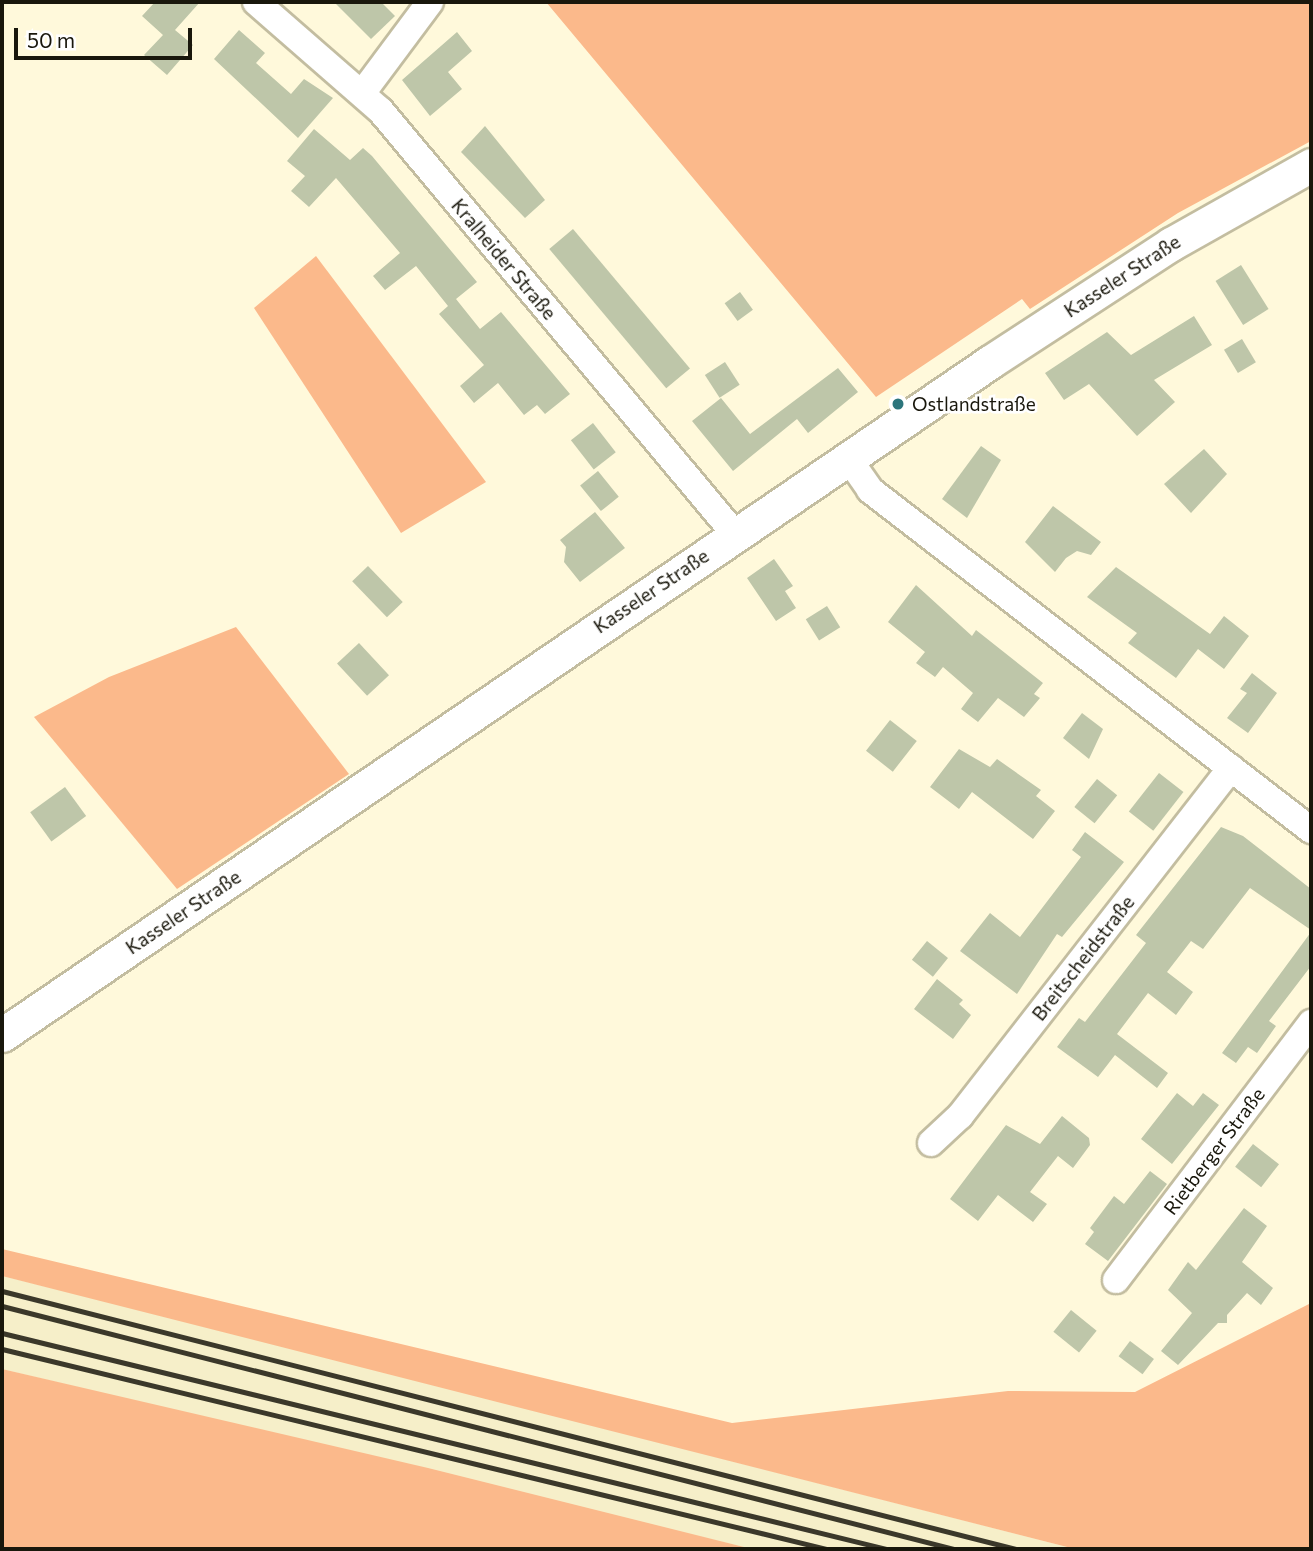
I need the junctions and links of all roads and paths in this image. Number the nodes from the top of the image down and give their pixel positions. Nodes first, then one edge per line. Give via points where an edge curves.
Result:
1 (256, 2) edge
2 (430, 2) edge
3 (363, 92) junction
4 (1311, 165) edge
5 (848, 458) junction
6 (734, 533) junction
7 (1231, 768) junction
8 (1311, 830) edge
9 (1311, 1023) edge
10 (2, 1035) edge
11 (931, 1143) dead end
12 (1116, 1280) dead end

1 - 3 street, Kralheider Straße
2 - 3 street
3 - 6 street, Kralheider Straße
4 - 5 street, Kasseler Straße via 1171,244
5 - 6 street, Kasseler Straße
5 - 7 street via 870,489
6 - 10 street, Kasseler Straße
7 - 8 street
7 - 11 street, Breitscheidstraße via 960,1116
9 - 12 street, Rietberger Straße

